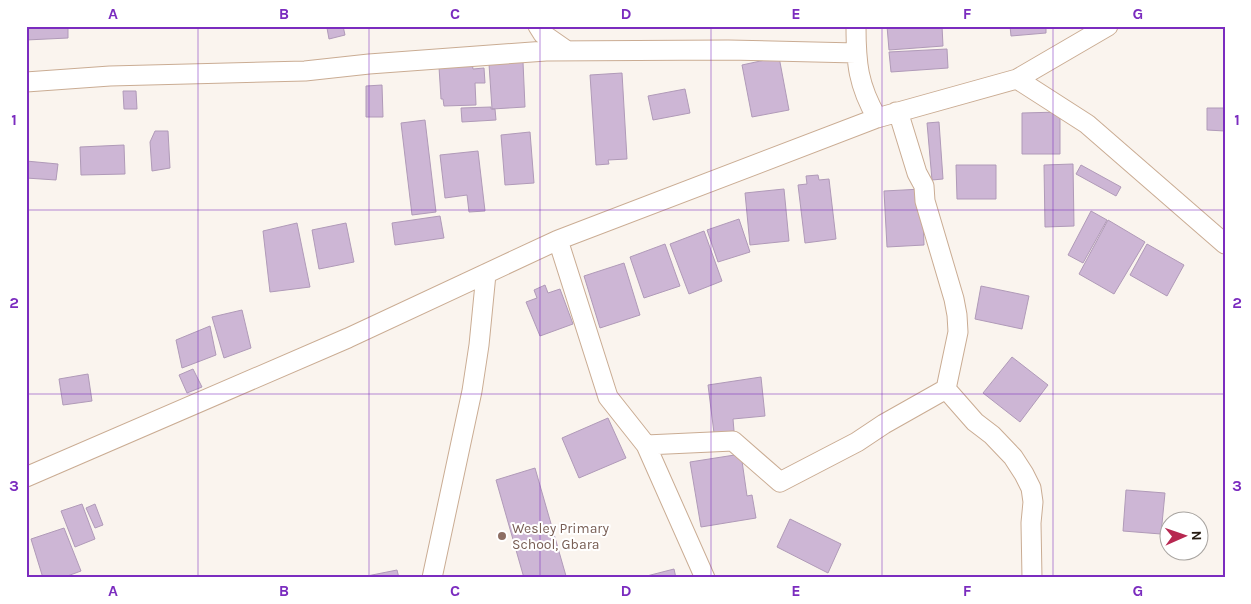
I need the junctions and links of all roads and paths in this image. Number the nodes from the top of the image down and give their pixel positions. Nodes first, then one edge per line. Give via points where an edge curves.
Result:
1 (538, 26) edge
2 (856, 26) edge
3 (1108, 26) edge
4 (566, 50) junction
5 (856, 53) junction
6 (1017, 79) junction
7 (26, 82) edge
8 (896, 112) junction
9 (877, 118) junction
10 (558, 240) junction
11 (1225, 244) edge
12 (486, 274) junction
13 (946, 389) junction
14 (646, 445) junction
15 (26, 477) edge
16 (432, 578) edge
17 (705, 578) edge
18 (1032, 578) edge

1 - 4 street via 543,34
2 - 5 street
3 - 6 street
4 - 5 street
4 - 7 street via 305,71 110,76
5 - 9 street via 862,90
6 - 8 street
6 - 11 street via 1087,124
8 - 9 street
8 - 13 street via 924,186 925,202 957,315 958,332
9 - 10 street
10 - 12 street
10 - 14 street via 608,397
12 - 15 street via 348,338
12 - 16 street via 472,391
13 - 14 street via 857,442 780,482 732,441
13 - 18 street via 1012,457 1031,488
14 - 17 street

